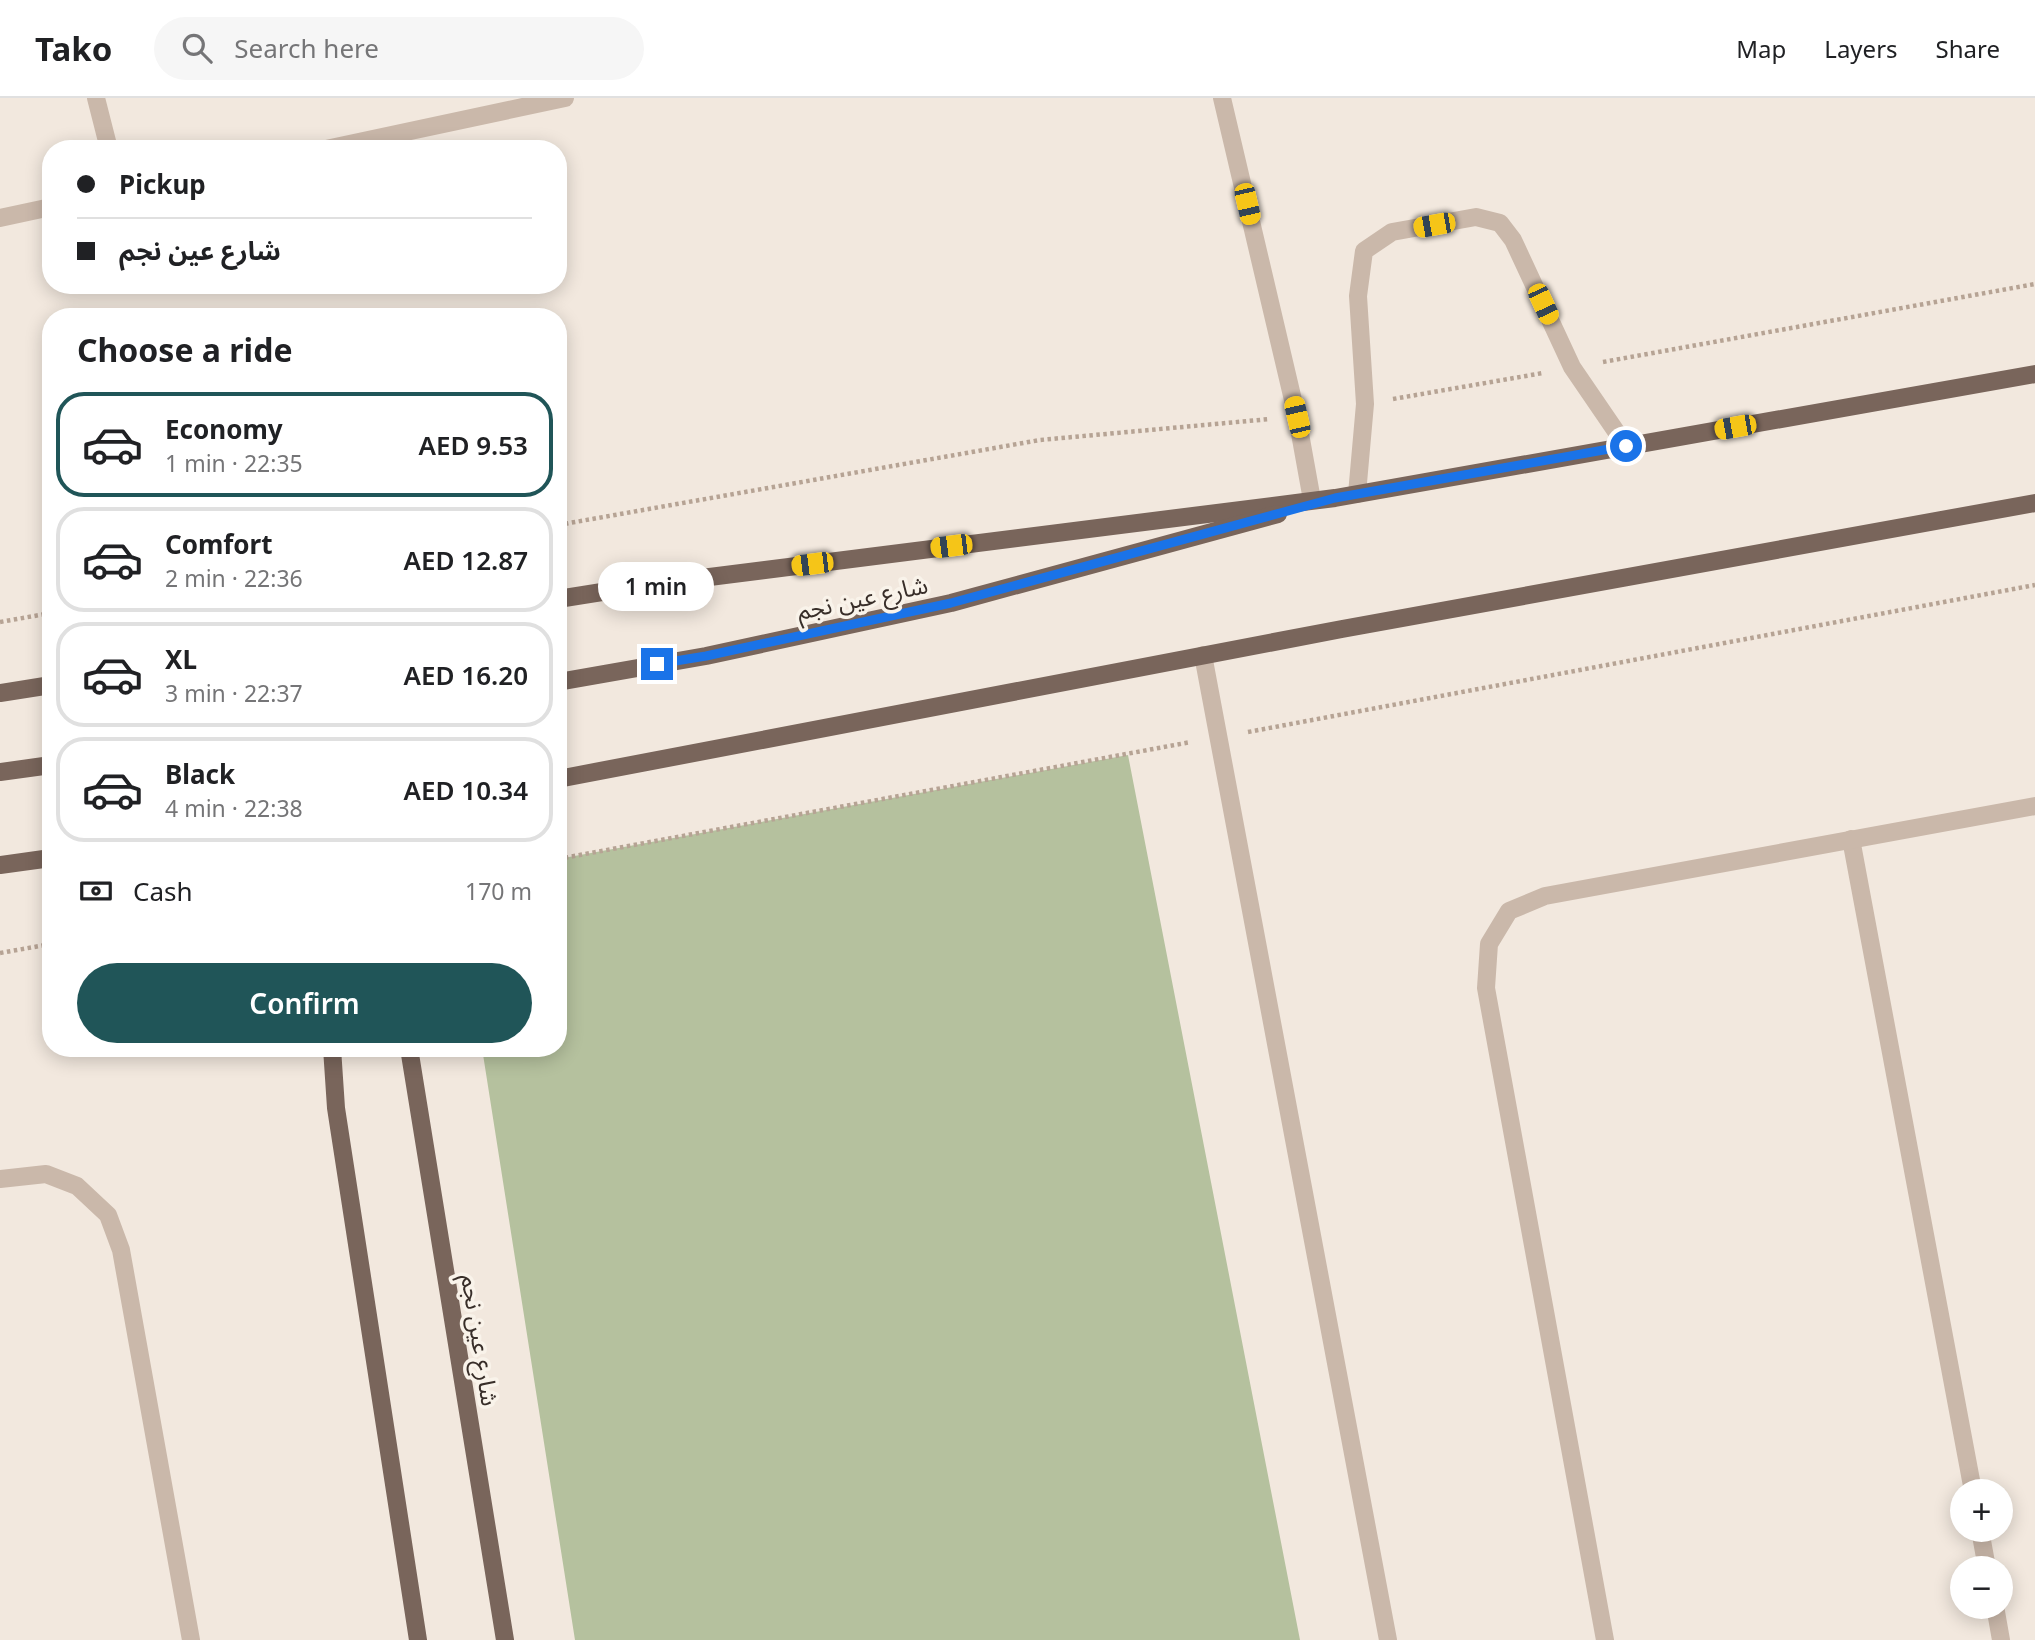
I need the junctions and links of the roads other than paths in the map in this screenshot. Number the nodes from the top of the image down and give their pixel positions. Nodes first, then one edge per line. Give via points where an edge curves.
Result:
1 (96, 98) edge
2 (565, 98) edge
3 (1222, 98) edge
4 (107, 140) edge
5 (368, 140) edge
6 (42, 209) edge
7 (0, 218) edge
8 (2035, 374) edge
9 (1626, 446) junction
10 (1357, 494) junction
11 (1335, 498) junction
12 (1312, 500) junction
13 (2035, 503) edge
14 (567, 598) edge
15 (1203, 655) junction
16 (567, 680) edge
17 (42, 686) edge
18 (0, 693) edge
19 (42, 766) edge
20 (0, 772) edge
21 (567, 777) edge
22 (2035, 806) edge
23 (1851, 839) junction
24 (42, 859) edge
25 (0, 865) edge
26 (333, 1057) edge
27 (410, 1057) edge
28 (0, 1179) edge
29 (1971, 1479) edge
30 (1997, 1619) edge
31 (191, 1640) edge
32 (418, 1640) edge
33 (505, 1640) edge
34 (1388, 1640) edge
35 (1605, 1640) edge
36 (2001, 1640) edge

1 - 4 street
2 - 5 street
3 - 12 street
6 - 7 street
8 - 9 main road
9 - 10 main road
9 - 10 street via 1573,367 1513,240 1500,223 1476,218 1392,232 1364,251 1358,296 1365,404
10 - 11 main road
11 - 12 main road
11 - 16 main road, شارع عين نجم via 951,603 706,656
12 - 14 main road
13 - 15 main road
15 - 21 main road
15 - 34 street
17 - 18 main road
19 - 20 main road
22 - 23 street
23 - 29 street
23 - 35 street via 1545,895 1509,911 1489,944 1486,988
24 - 25 main road
26 - 32 main road via 336,1108
27 - 33 main road, شارع عين نجم
28 - 31 street via 47,1174 77,1186 108,1215 121,1250
30 - 36 street

